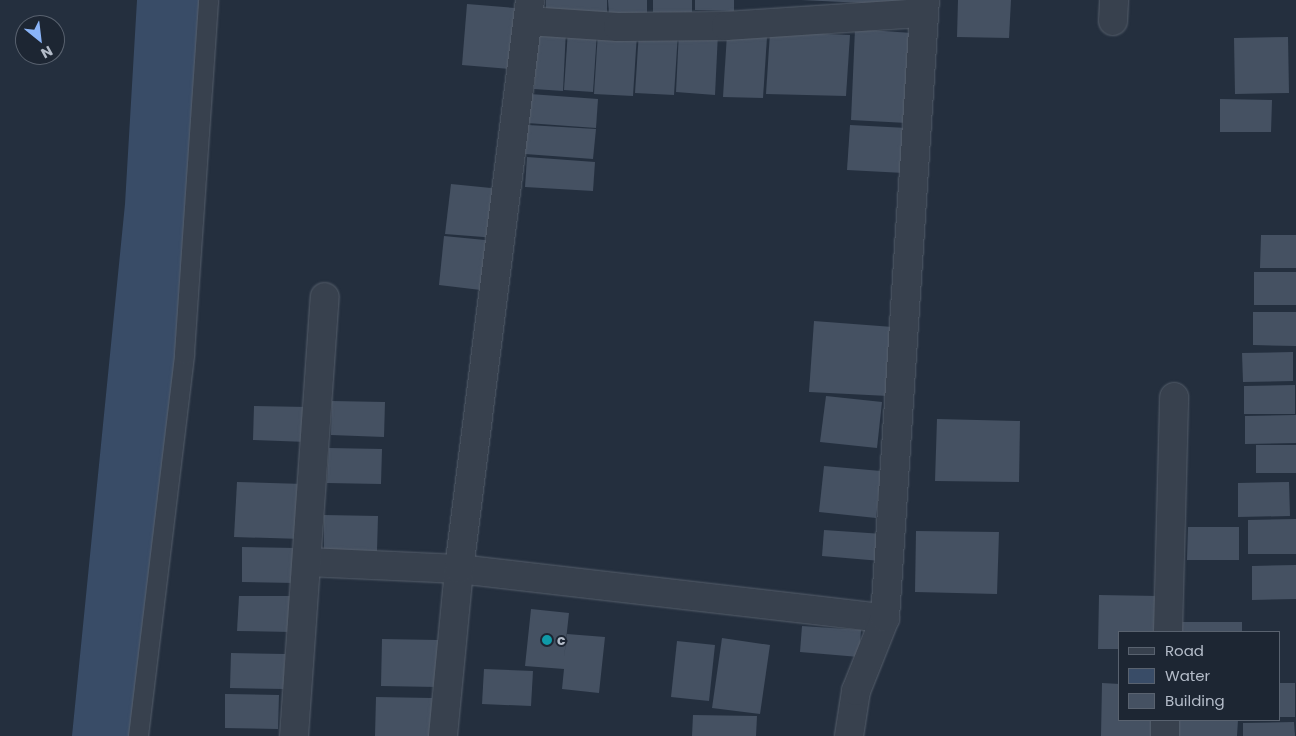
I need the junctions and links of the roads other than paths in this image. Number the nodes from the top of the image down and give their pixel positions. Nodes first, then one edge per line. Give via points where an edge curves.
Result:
1 (208, 0) edge
2 (924, 7) edge
3 (529, 11) edge
4 (784, 12) edge
5 (325, 297) dead end
6 (1174, 397) dead end
7 (307, 562) junction
8 (459, 569) junction
9 (885, 618) junction
10 (1168, 631) edge
11 (1166, 721) edge
12 (138, 736) edge
13 (294, 736) edge
14 (442, 736) edge
15 (849, 736) edge
16 (1165, 736) edge

1 - 12 lane via 184,354
2 - 4 street
2 - 9 street
3 - 4 street via 618,27
3 - 8 street
5 - 7 street
6 - 10 street
7 - 8 street
7 - 13 street
8 - 9 street
8 - 14 street
9 - 15 street via 856,691
11 - 16 street

